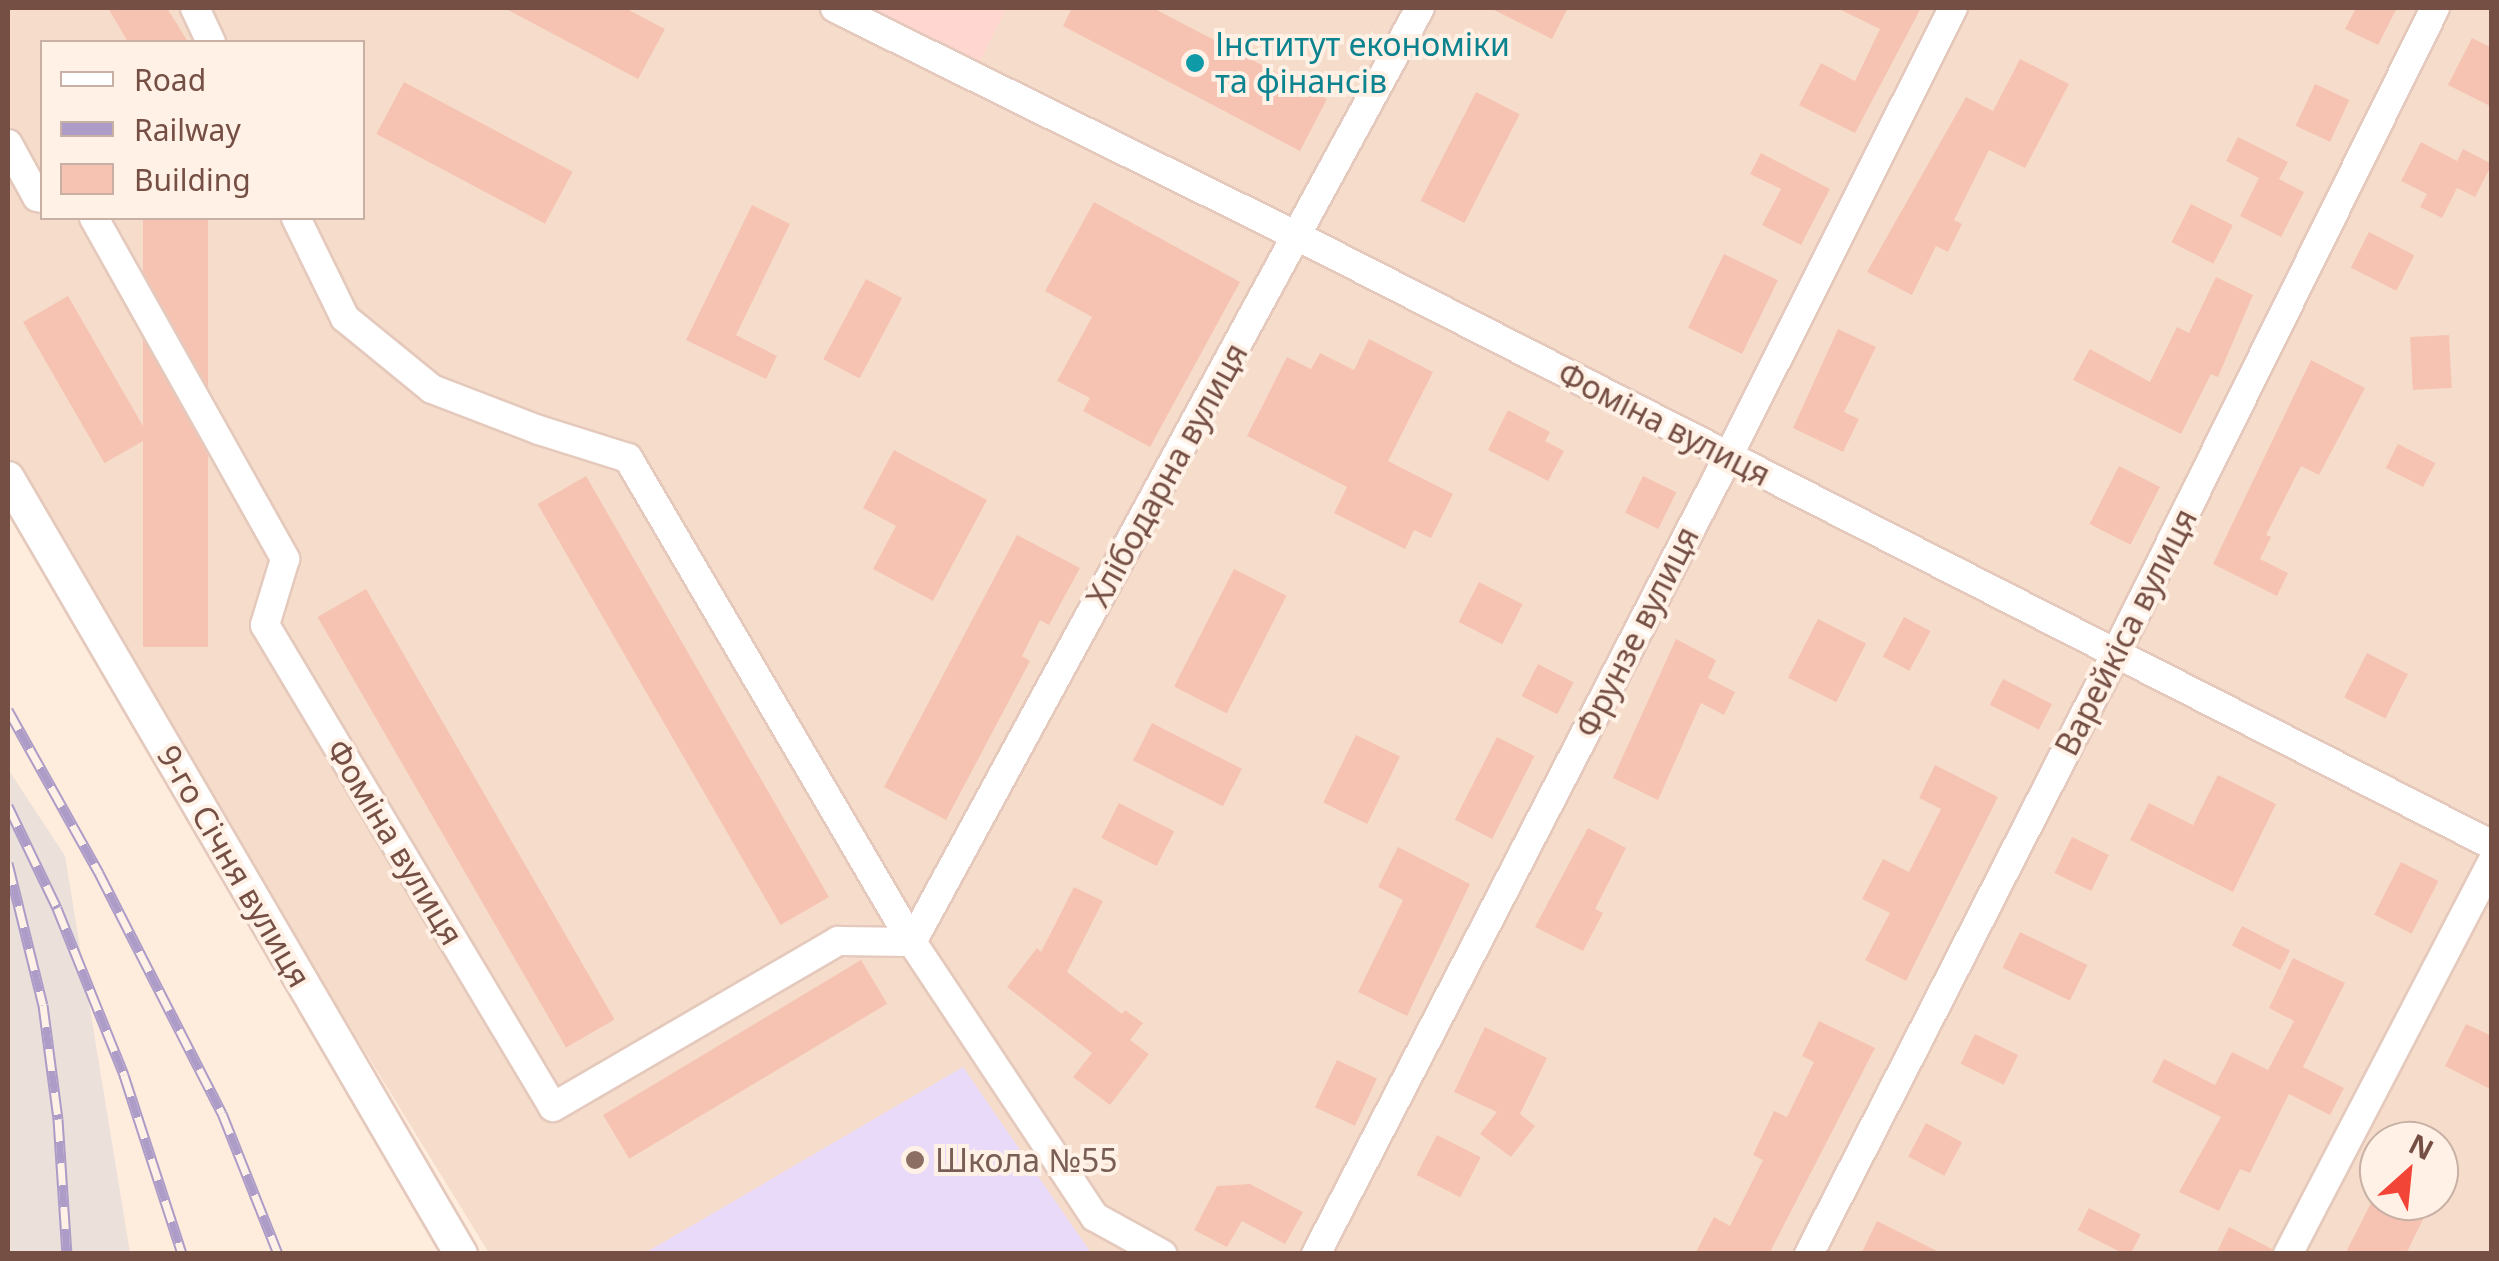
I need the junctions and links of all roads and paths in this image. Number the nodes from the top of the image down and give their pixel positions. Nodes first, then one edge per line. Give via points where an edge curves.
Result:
1 (194, 8) edge
2 (835, 8) edge
3 (1420, 8) edge
4 (1953, 8) edge
5 (2435, 8) edge
6 (211, 40) edge
7 (8, 144) edge
8 (40, 198) edge
9 (95, 220) edge
10 (297, 220) edge
11 (1297, 236) junction
12 (1728, 457) junction
13 (8, 478) edge
14 (2116, 655) junction
15 (2492, 845) edge
16 (2492, 862) edge
17 (912, 942) junction
18 (461, 1254) edge
19 (1162, 1254) edge
20 (1316, 1254) edge
21 (1809, 1254) edge
22 (2288, 1254) edge

1 - 6 street
2 - 11 street, Фоміна вулиця
3 - 11 street, Хлібодарна вулиця
4 - 12 street, Фрунзе вулиця
5 - 14 street, Варейкіса вулиця
7 - 8 street
9 - 17 street, Фоміна вулиця via 285,559 265,626 553,1107 838,940
10 - 17 street via 345,318 432,388 628,458
11 - 12 street, Фоміна вулиця
11 - 17 street, Хлібодарна вулиця
12 - 14 street, Фоміна вулиця
12 - 20 street, Фрунзе вулиця
13 - 18 street, 9-го Січня вулиця
14 - 15 street, Фоміна вулиця
14 - 21 street, Варейкіса вулиця
16 - 22 street
17 - 19 street via 1095,1217

